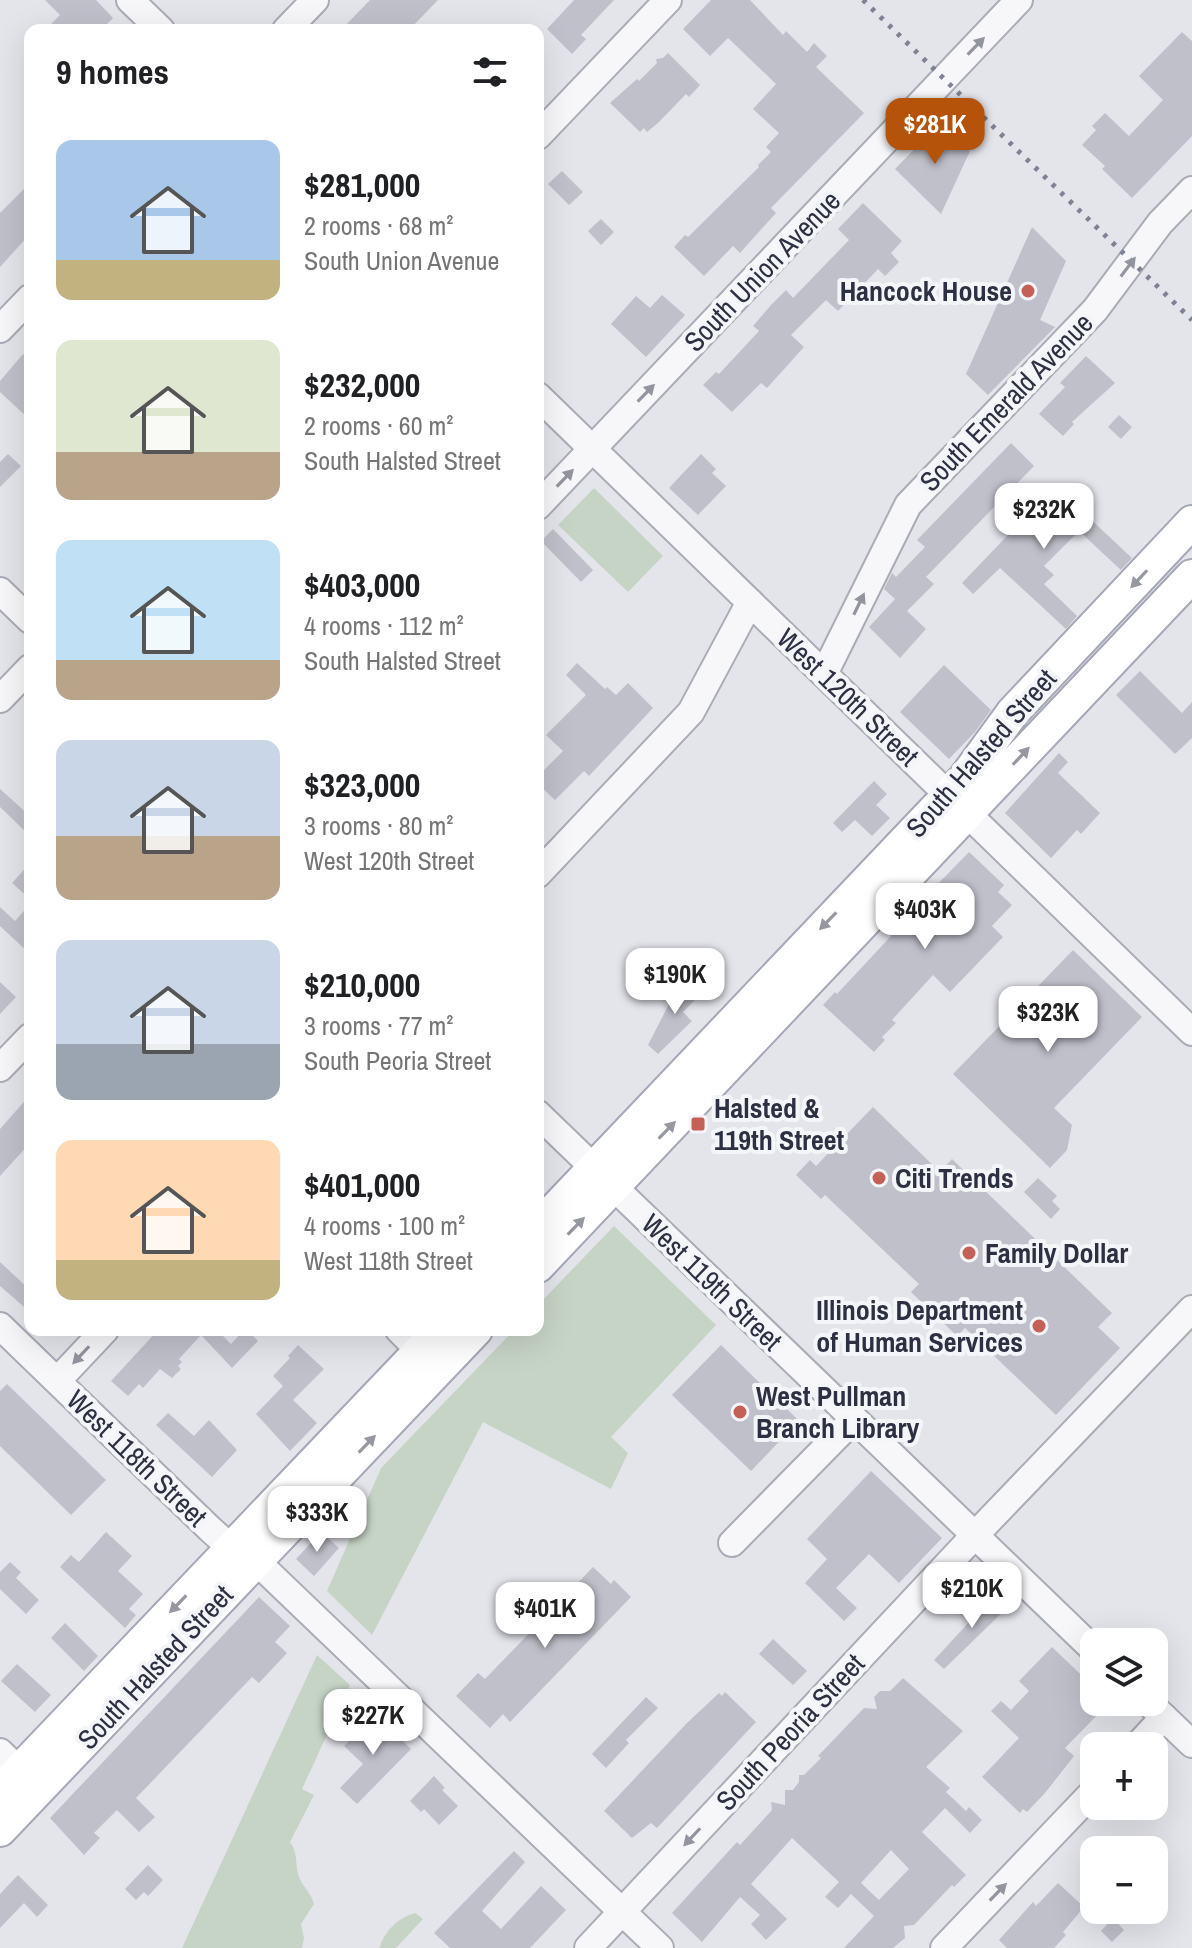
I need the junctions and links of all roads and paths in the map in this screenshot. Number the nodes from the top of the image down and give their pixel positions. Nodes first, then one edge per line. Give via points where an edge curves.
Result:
1 (130, 0) edge
2 (315, 0) edge
3 (668, 0) edge
4 (1019, 0) edge
5 (155, 24) edge
6 (292, 24) edge
7 (544, 130) edge
8 (1192, 190) edge
9 (24, 304) edge
10 (0, 329) edge
11 (544, 402) edge
12 (592, 449) junction
13 (544, 500) edge
14 (1192, 522) edge
15 (1192, 576) edge
16 (0, 591) edge
17 (750, 602) junction
18 (24, 614) edge
19 (24, 674) edge
20 (824, 674) junction
21 (0, 699) edge
22 (958, 804) junction
23 (544, 868) edge
24 (1192, 1032) edge
25 (24, 1043) edge
26 (0, 1068) edge
27 (544, 1120) edge
28 (603, 1177) junction
29 (544, 1222) edge
30 (544, 1258) edge
31 (1192, 1309) edge
32 (0, 1326) edge
33 (99, 1336) edge
34 (470, 1336) edge
35 (420, 1337) edge
36 (57, 1381) junction
37 (854, 1419) junction
38 (975, 1535) junction
39 (732, 1543) dead end
40 (243, 1554) junction
41 (1080, 1636) edge
42 (1162, 1716) edge
43 (1192, 1744) edge
44 (14, 1776) edge
45 (1080, 1806) edge
46 (0, 1830) edge
47 (622, 1912) junction
48 (588, 1948) edge
49 (660, 1948) edge
50 (944, 1948) edge

1 - 5 street
2 - 6 street
3 - 7 street
12 -> 4 street, South Union Avenue
20 -> 8 street, South Emerald Avenue via 908,505 1095,310 1160,223
9 - 10 street
11 - 12 street, West 120th Street
13 -> 12 street, South Union Avenue
12 - 17 street, West 120th Street
14 -> 22 main road, South Halsted Street via 1013,712 964,779
22 -> 15 main road, South Halsted Street
16 - 18 street
17 - 20 street, West 120th Street
17 - 23 street via 691,712
19 - 21 street
20 - 22 street, West 120th Street
22 - 24 street, West 120th Street
22 - 28 main road, South Halsted Street
25 - 26 street
27 - 28 street, West 119th Street
28 - 29 main road, South Halsted Street
30 -> 28 main road, South Halsted Street
28 - 37 street, West 119th Street
31 - 38 street, South Peoria Street
32 - 36 street, West 118th Street
33 -> 36 street
40 -> 34 main road, South Halsted Street
35 - 40 main road, South Halsted Street
36 - 40 street, West 118th Street
37 - 38 street, West 119th Street
37 - 39 street
38 - 41 street, West 119th Street
38 -> 47 street, South Peoria Street
40 - 44 main road, South Halsted Street
40 - 47 street, West 118th Street
42 - 43 street
44 - 46 main road, South Halsted Street
50 -> 45 street
47 - 48 street, South Peoria Street
47 - 49 street, West 118th Street

